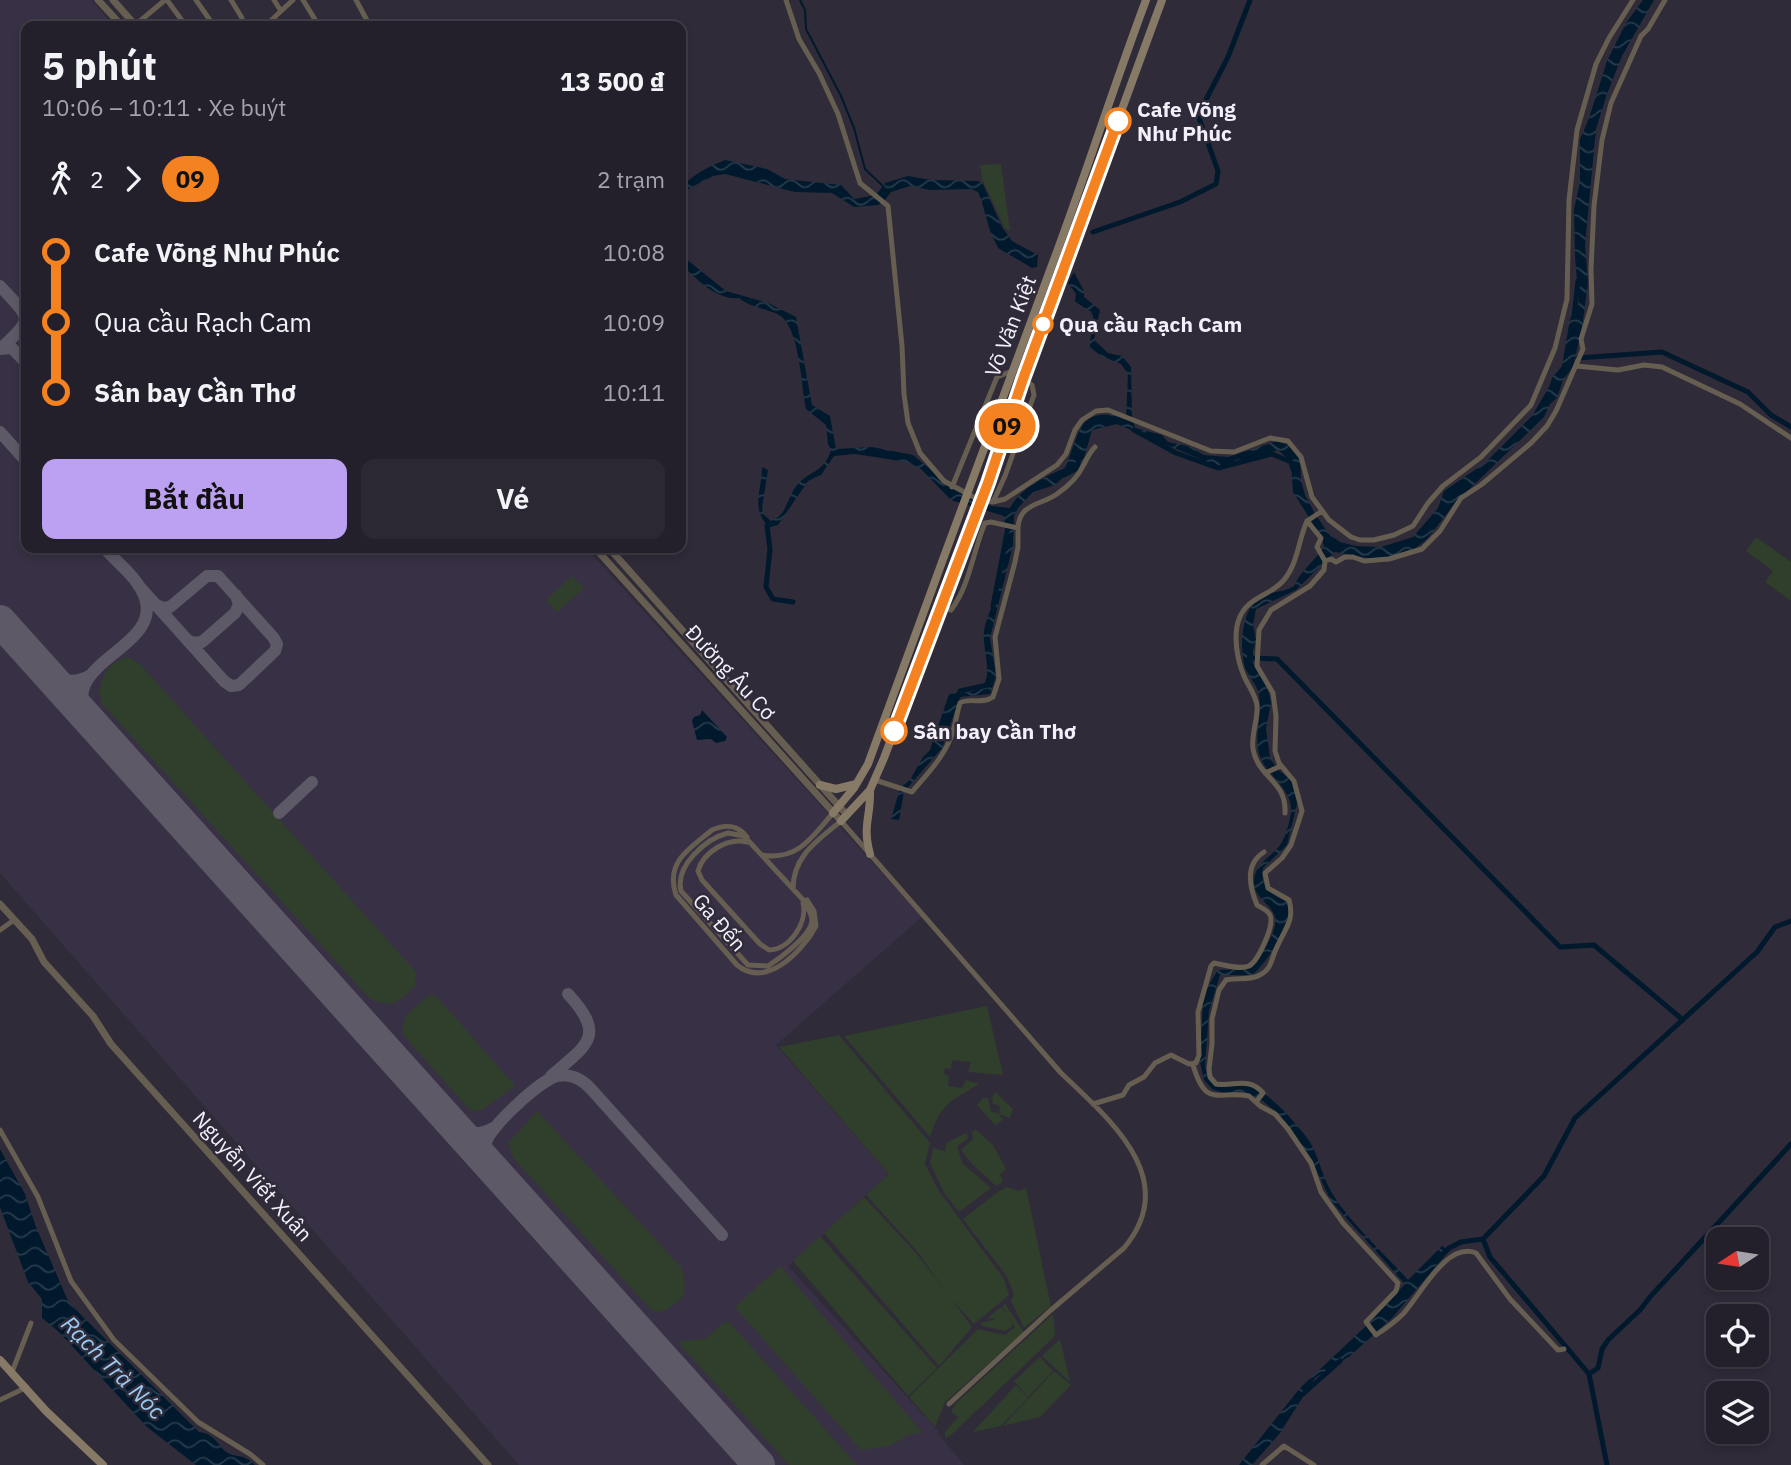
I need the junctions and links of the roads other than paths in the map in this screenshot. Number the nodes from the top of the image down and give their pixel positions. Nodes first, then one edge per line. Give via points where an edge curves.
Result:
1 (99, 0) edge
2 (113, 0) edge
3 (166, 0) edge
4 (196, 0) edge
5 (231, 0) edge
6 (274, 0) edge
7 (293, 0) edge
8 (303, 0) edge
9 (356, 0) edge
10 (786, 0) edge
11 (1146, 0) edge
12 (1162, 0) edge
13 (1633, 0) edge
14 (1665, 0) edge
15 (281, 11) junction
16 (242, 18) dead end
17 (118, 21) edge
18 (131, 21) edge
19 (141, 21) edge
20 (182, 21) edge
21 (211, 21) edge
22 (270, 21) edge
23 (316, 21) edge
24 (367, 21) edge
25 (1088, 164) junction
26 (1100, 170) junction
27 (1577, 365) junction
28 (1012, 371) junction
29 (1023, 379) junction
30 (1791, 438) edge
31 (1095, 447) dead end
32 (952, 487) junction
33 (993, 502) junction
34 (1322, 511) junction
35 (1308, 521) junction
36 (1016, 528) junction
37 (600, 553) edge
38 (613, 553) edge
39 (1325, 561) junction
40 (940, 607) junction
41 (914, 639) junction
42 (927, 644) junction
43 (773, 738) junction
44 (1280, 766) junction
45 (1266, 772) junction
46 (860, 780) junction
47 (875, 780) junction
48 (820, 785) junction
49 (870, 790) junction
50 (836, 810) junction
51 (1286, 813) dead end
52 (844, 818) junction
53 (750, 843) junction
54 (1264, 852) dead end
55 (870, 854) junction
56 (762, 855) junction
57 (793, 890) junction
58 (802, 899) junction
59 (0, 904) edge
60 (14, 920) junction
61 (0, 930) edge
62 (1269, 946) junction
63 (1193, 1065) junction
64 (1256, 1101) junction
65 (1093, 1104) junction
66 (0, 1130) edge
67 (31, 1323) dead end
68 (1564, 1349) dead end
69 (0, 1361) edge
70 (12, 1372) junction
71 (27, 1387) junction
72 (0, 1400) edge
73 (949, 1404) dead end
74 (103, 1465) edge
75 (263, 1465) edge
76 (488, 1465) edge
77 (1262, 1465) edge
78 (1314, 1465) edge

1 - 17 street
2 - 18 street
3 - 19 street
3 - 20 street
4 - 21 street
5 - 16 street
6 - 15 street
7 - 15 street
8 - 23 street
9 - 24 street
10 - 32 street via 803,48 838,114 859,180 888,208 908,423 920,453
11 - 25 main road, Võ Văn Kiệt
12 - 26 main road, Võ Văn Kiệt
13 - 34 street via 1596,64 1577,130 1569,200 1567,299 1555,348 1531,405 1481,457 1443,486 1413,526 1404,531 1360,540 1340,531
14 - 27 street via 1641,36 1619,83 1602,140 1594,206 1592,304
15 - 22 street
25 - 26 main road
25 - 28 main road, Võ Văn Kiệt
26 - 29 main road, Võ Văn Kiệt
27 - 30 street via 1618,370 1662,367 1740,404
27 - 39 street via 1547,426 1461,498 1422,549 1377,561 1353,557
28 - 32 street via 997,377
28 - 41 main road, Võ Văn Kiệt
29 - 33 street via 1032,385 1034,395
29 - 40 main road, Võ Văn Kiệt
31 - 36 street via 1075,479 1055,496 1027,509
32 - 33 street
33 - 34 street via 1054,468 1066,454 1078,425 1096,411 1108,410 1217,452 1238,451 1270,438 1288,441 1299,453 1310,492
34 - 35 street
35 - 39 street via 1321,538 1318,549
35 - 45 street via 1287,576 1250,603 1238,620 1235,644 1257,706 1253,747
36 - 40 street via 985,524 958,599 951,610
36 - 47 street via 1016,562 995,638 999,679 995,694 985,701 960,703 940,759 912,792
37 - 43 street, Đường Âu Cơ
38 - 43 street, Đường Âu Cơ
39 - 44 street via 1324,570 1306,590 1267,614 1259,630 1257,658 1260,674 1273,693 1273,745
40 - 42 main road, Võ Văn Kiệt
41 - 42 street
41 - 46 main road, Võ Văn Kiệt
42 - 47 main road, Võ Văn Kiệt
43 - 48 street, Đường Âu Cơ
43 - 50 street, Đường Âu Cơ
44 - 45 street
44 - 62 street via 1296,785 1301,815 1291,845 1265,873 1268,888 1285,895 1292,909 1286,931
45 - 51 street via 1280,788
46 - 48 main road via 842,789
46 - 50 main road, Võ Văn Kiệt
47 - 49 main road, Võ Văn Kiệt
48 - 50 street, Đường Âu Cơ
49 - 52 main road, Võ Văn Kiệt
49 - 55 main road via 865,831
50 - 52 street, Đường Âu Cơ
50 - 56 street via 806,844 776,857
52 - 55 street
52 - 57 street via 801,857
53 - 56 street
53 - 58 street via 726,842 698,871 760,944 769,950 778,948 797,931 804,920
53 - 58 street via 734,833 716,837 685,864 679,882 681,891 741,959 748,965 768,966 803,937 812,921
54 - 62 street via 1250,874 1257,905 1270,916
55 - 65 street
56 - 57 street
57 - 58 street
59 - 60 street, Nguyễn Viết Xuân
60 - 61 street
60 - 76 street, Nguyễn Viết Xuân via 111,1044
62 - 63 street via 1249,966 1211,965 1198,1012 1199,1055
62 - 64 street via 1271,964 1261,974 1223,982 1212,1019 1212,1080 1258,1087 1263,1093
63 - 64 street via 1202,1087 1215,1096 1243,1095
63 - 65 street via 1168,1055 1123,1095
64 - 68 street via 1288,1129 1346,1228 1398,1283 1396,1291 1368,1319 1376,1334 1402,1316 1441,1266 1469,1250 1558,1350
65 - 73 street via 1142,1171 1147,1198 1140,1227 1124,1248
66 - 75 street via 38,1198 71,1281 107,1331 198,1422
67 - 70 street
69 - 70 main road
70 - 71 main road
71 - 72 street
71 - 74 main road
77 - 78 street via 1287,1447

